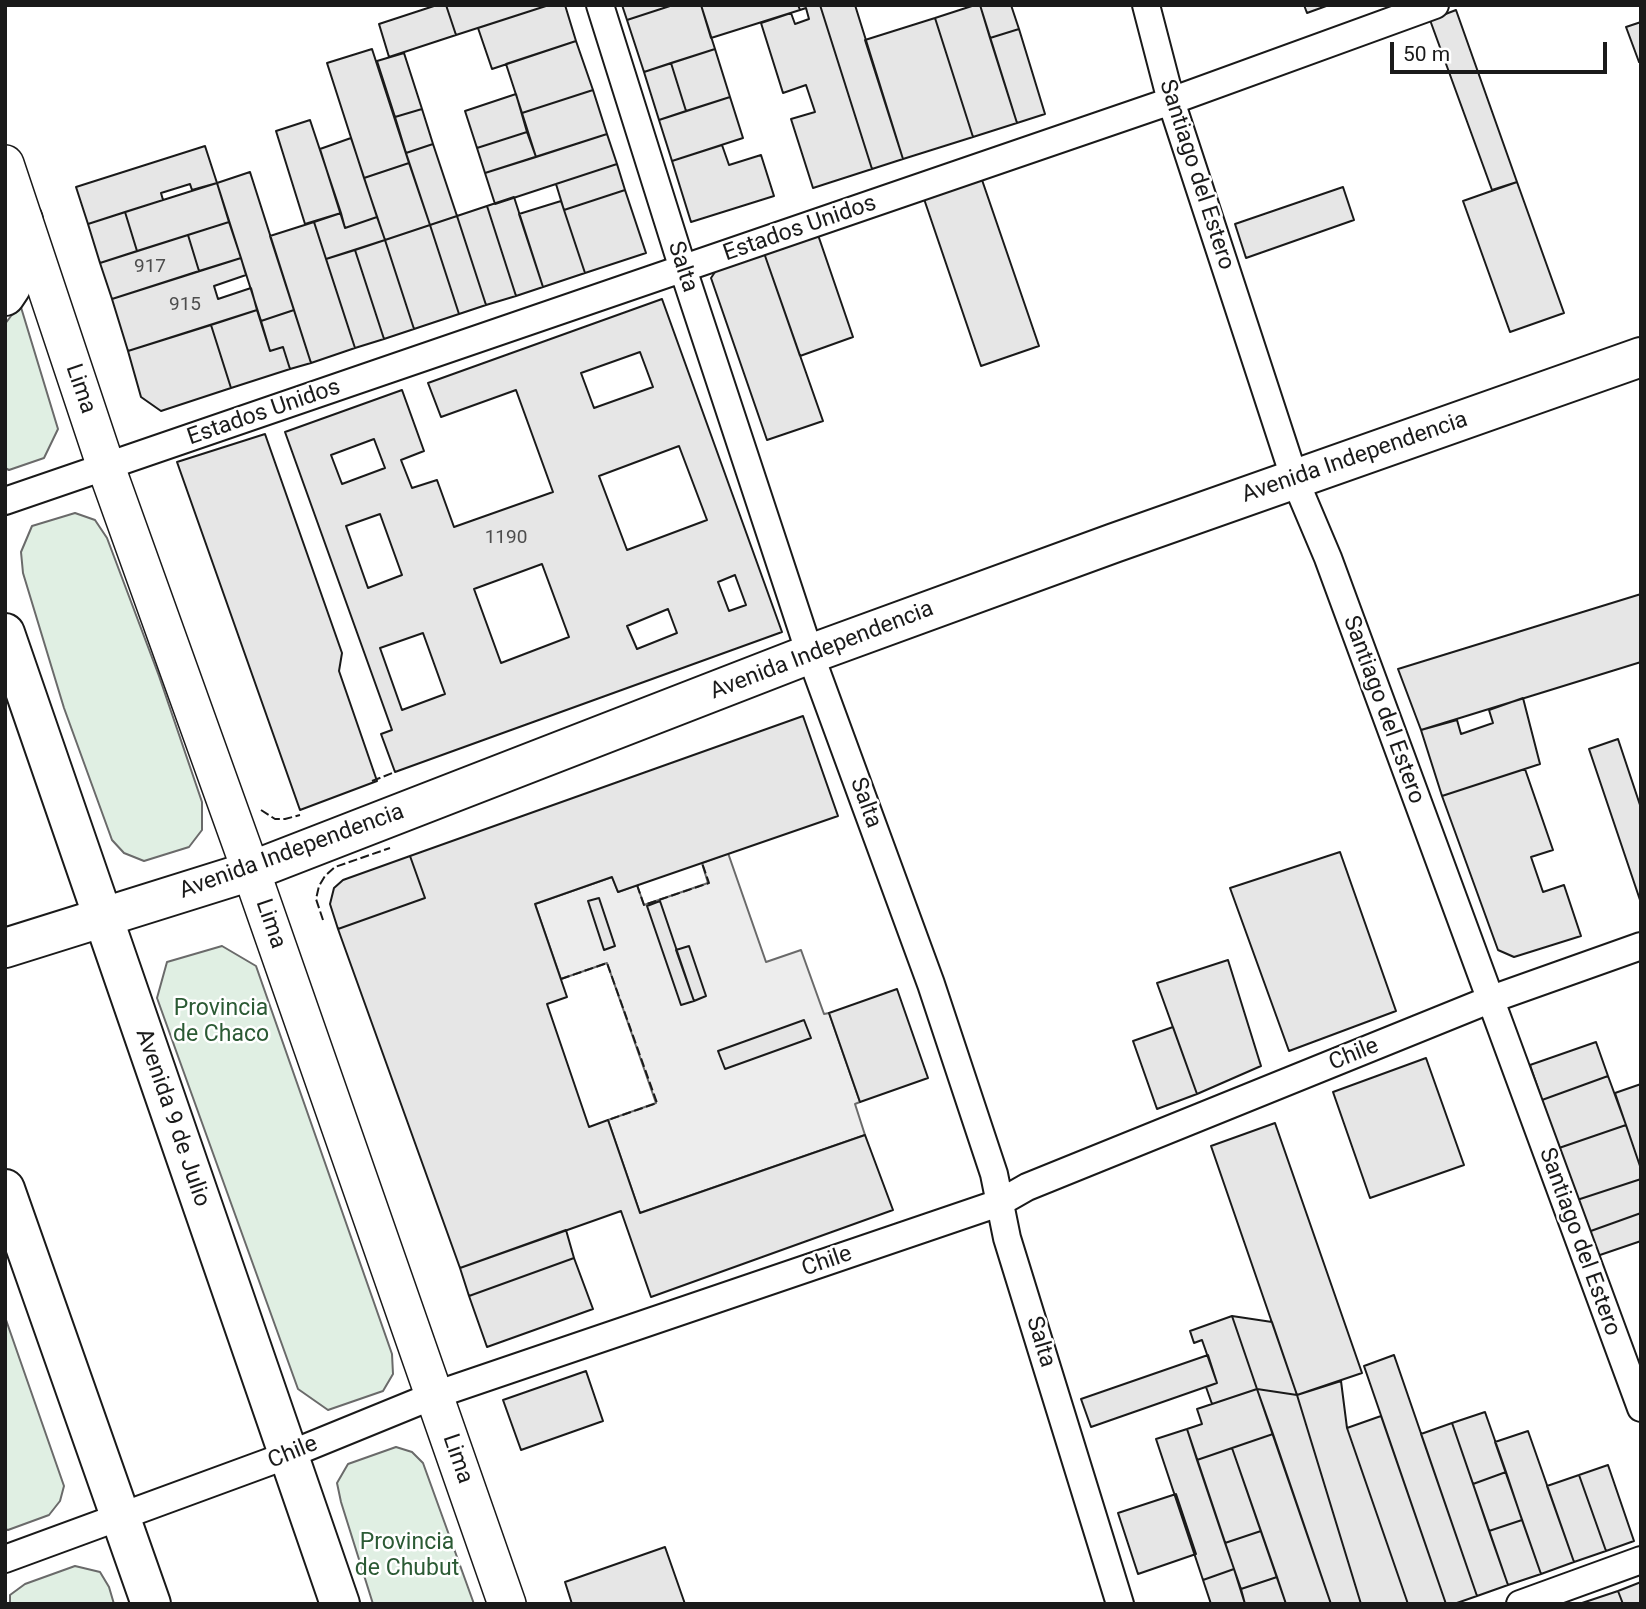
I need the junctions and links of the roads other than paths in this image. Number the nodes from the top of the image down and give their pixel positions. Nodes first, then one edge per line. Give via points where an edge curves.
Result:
1 (600, 5) edge
2 (1146, 5) edge
3 (1435, 5) edge
4 (1171, 101) junction
5 (5, 164) edge
6 (23, 220) junction
7 (682, 269) junction
8 (5, 296) edge
9 (1641, 357) edge
10 (106, 467) junction
11 (1295, 480) junction
12 (5, 501) edge
13 (5, 633) edge
14 (810, 654) junction
15 (251, 871) junction
16 (102, 917) junction
17 (1641, 946) edge
18 (5, 948) edge
19 (1489, 1000) junction
20 (5, 1189) edge
21 (999, 1203) junction
22 (435, 1395) junction
23 (1641, 1408) edge
24 (288, 1455) junction
25 (121, 1516) junction
26 (5, 1559) edge
27 (1641, 1560) edge
28 (151, 1604) edge
29 (340, 1604) edge
30 (507, 1604) edge
31 (1121, 1604) edge
32 (1520, 1604) edge

1 - 7 street, Salta
2 - 4 street, Santiago del Estero
3 - 4 street, Estados Unidos
4 - 7 street, Estados Unidos
4 - 11 street, Santiago del Estero
5 - 6 street, Lima
6 - 8 main road via 20,258
6 - 10 street, Lima
7 - 10 street, Estados Unidos
7 - 14 street, Salta
9 - 11 main road, Avenida Independencia
10 - 12 street, Estados Unidos
10 - 15 street, Lima
11 - 14 main road, Avenida Independencia
11 - 19 street, Santiago del Estero via 1328,558
13 - 16 main road, Avenida 9 de Julio
14 - 15 main road, Avenida Independencia
14 - 21 street, Salta via 931,984 994,1174
15 - 16 main road, Avenida Independencia
15 - 22 street, Lima
16 - 18 main road, Avenida Independencia
16 - 24 main road, Avenida 9 de Julio
17 - 19 street, Chile
19 - 21 street, Chile via 1027,1186
19 - 23 street, Santiago del Estero
20 - 25 main road
21 - 22 street, Chile
21 - 31 street, Salta
22 - 24 street, Chile
22 - 30 street, Lima
24 - 25 street, Chile
24 - 29 main road, Avenida 9 de Julio
25 - 26 street, Chile
25 - 28 main road
27 - 32 street

